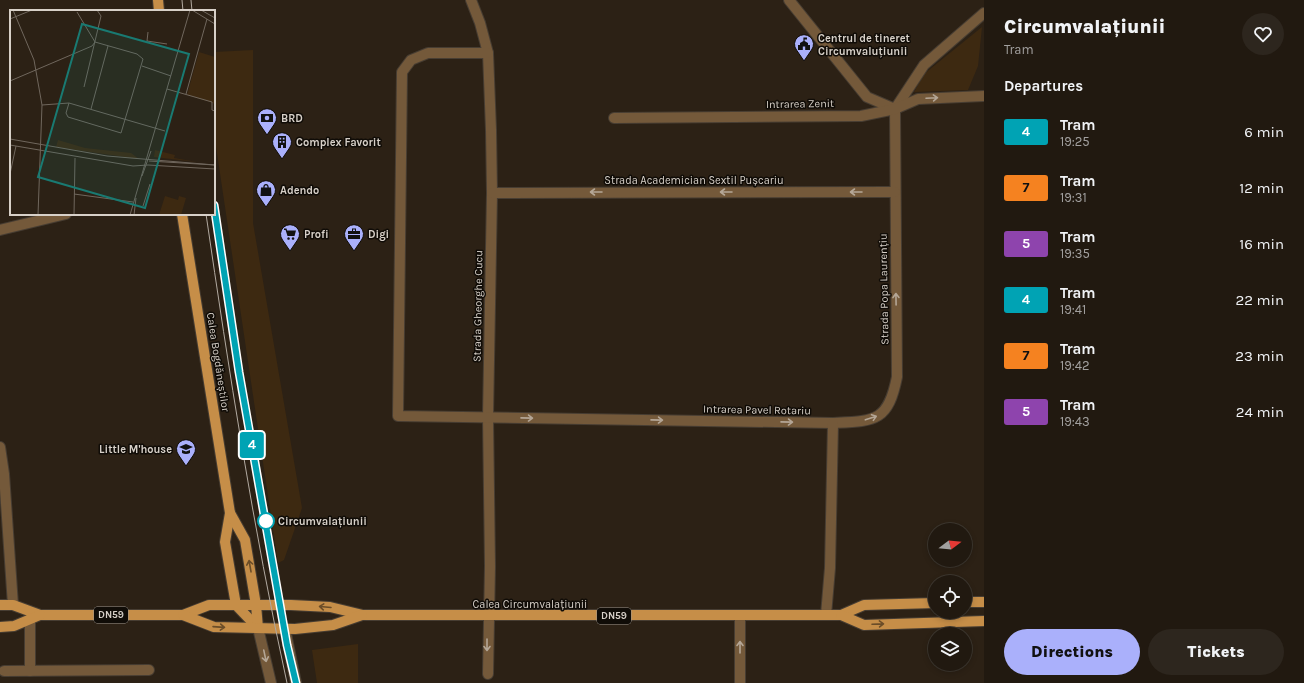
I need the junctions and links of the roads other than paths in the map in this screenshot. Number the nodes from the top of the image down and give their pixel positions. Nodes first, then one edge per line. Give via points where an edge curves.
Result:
1 (158, 0) edge
2 (471, 0) edge
3 (789, 0) edge
4 (159, 10) edge
5 (984, 14) edge
6 (488, 53) junction
7 (984, 96) edge
8 (895, 109) junction
9 (614, 118) dead end
10 (895, 192) junction
11 (492, 193) junction
12 (62, 215) edge
13 (182, 215) edge
14 (0, 230) edge
15 (488, 417) junction
16 (833, 423) junction
17 (0, 447) edge
18 (230, 513) junction
19 (972, 602) edge
20 (984, 602) edge
21 (928, 603) edge
22 (0, 604) edge
23 (13, 605) junction
24 (236, 605) junction
25 (256, 605) junction
26 (183, 615) junction
27 (363, 615) junction
28 (740, 615) junction
29 (826, 615) junction
30 (841, 615) junction
31 (488, 616) junction
32 (35, 617) junction
33 (984, 621) edge
34 (0, 627) edge
35 (258, 628) junction
36 (285, 629) junction
37 (149, 670) dead end
38 (4, 671) dead end
39 (30, 671) junction
40 (488, 674) dead end
41 (740, 681) edge
42 (271, 683) edge
43 (296, 683) edge

1 - 4 main road
2 - 6 street, Strada Gheorghe Cucu
3 - 8 street via 867,97
5 - 8 street via 924,65
6 - 11 street, Strada Gheorghe Cucu
6 - 15 street, Intrarea Pavel Rotariu via 428,53 411,60 402,72 398,416
8 -> 7 street, Intrarea Zenit via 918,99
8 - 9 street, Intrarea Zenit via 861,116
8 - 10 street, Strada Popa Laurențiu
10 -> 11 street, Strada Academician Sextil Pușcariu
16 -> 10 street, Strada Popa Laurențiu via 878,416 886,410 893,396 897,377
11 - 15 street, Strada Gheorghe Cucu
12 - 14 street
13 - 18 main road, Calea Bogdăneștilor
15 -> 16 street, Intrarea Pavel Rotariu
15 - 31 street, Strada Gheorghe Cucu
16 - 29 street via 830,568
17 - 23 street
18 - 24 main road, Calea Bogdăneștilor via 225,542
25 -> 18 main road, Calea Bogdăneștilor via 245,540
19 - 20 main road
21 - 30 main road, Calea Circumvalațiunii / DN59 via 864,605
22 - 23 main road, Calea Circumvalațiunii / DN59
23 - 32 main road, Calea Circumvalațiunii / DN59
24 - 25 main road, Calea Circumvalațiunii / DN59
24 - 26 main road, Calea Circumvalațiunii / DN59 via 209,605
24 - 35 main road
27 -> 25 main road, Calea Circumvalațiunii / DN59 via 330,607
25 - 35 main road, Calea Bogdăneștilor
26 - 32 main road, Calea Circumvalațiunii / DN59
26 -> 35 main road, Calea Circumvalațiunii / DN59 via 214,627
27 - 31 main road, Calea Circumvalațiunii / DN59
27 - 36 main road, Calea Circumvalațiunii / DN59 via 332,626
28 - 29 main road, Calea Circumvalațiunii / DN59
28 - 31 main road, Calea Circumvalațiunii / DN59
41 -> 28 street
29 - 30 main road, Calea Circumvalațiunii / DN59
30 -> 33 main road, Calea Circumvalațiunii / DN59 via 864,625
31 -> 40 street, Strada Gheorghe Cucu
32 - 34 main road, Calea Circumvalațiunii / DN59 via 14,626
32 - 39 street
35 - 36 main road, Calea Circumvalațiunii / DN59
35 -> 42 street
36 - 43 street
37 - 39 street
38 - 39 street

